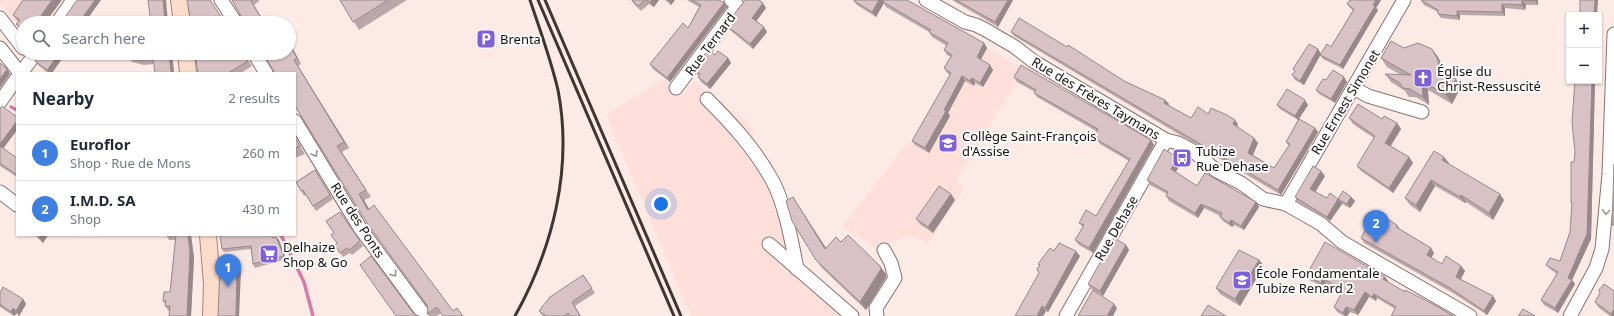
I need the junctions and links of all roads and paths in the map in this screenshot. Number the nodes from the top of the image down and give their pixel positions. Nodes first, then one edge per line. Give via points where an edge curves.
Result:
1 (73, 0) edge
2 (179, 0) edge
3 (222, 0) edge
4 (731, 0) edge
5 (926, 0) edge
6 (1404, 0) edge
7 (62, 16) edge
8 (181, 16) edge
9 (232, 16) edge
10 (0, 18) edge
11 (1614, 34) edge
12 (16, 39) edge
13 (0, 48) edge
14 (28, 60) edge
15 (187, 60) edge
16 (258, 60) edge
17 (19, 72) edge
18 (21, 72) edge
19 (188, 72) edge
20 (265, 72) edge
21 (16, 79) edge
22 (676, 88) dead end
23 (1354, 88) junction
24 (707, 99) dead end
25 (0, 102) edge
26 (1422, 112) dead end
27 (296, 123) edge
28 (1166, 140) junction
29 (0, 192) edge
30 (16, 204) edge
31 (1286, 204) junction
32 (205, 236) edge
33 (208, 236) edge
34 (769, 244) dead end
35 (884, 250) dead end
36 (797, 269) junction
37 (202, 316) edge
38 (211, 316) edge
39 (425, 316) edge
40 (852, 316) edge
41 (877, 316) edge
42 (1066, 316) edge
43 (1470, 316) edge
44 (1570, 316) edge

1 - 7 street
2 - 8 main road
3 - 9 street
4 - 22 street, Rue Ternard via 737,7
5 - 28 street, Rue des Frères Taymans via 965,22 986,30 1015,47 1032,61
6 - 23 street, Rue Ernest Simonet
10 - 12 street
11 -> 44 street via 1609,174 1603,244 1596,268
13 - 17 street
14 - 18 street
15 - 19 main road
16 - 20 street
21 - 25 street
23 - 26 street via 1368,96
23 - 31 street, Rue Ernest Simonet
24 - 36 street via 741,134 773,181 788,226
27 -> 39 street, Rue des Ponts via 360,228
28 - 31 street, Rue des Frères Taymans via 1194,151 1217,171 1241,183 1263,199
28 - 42 street, Rue Dehase
29 - 30 street
31 - 43 street, Rue des Frères Taymans via 1321,224 1342,242
32 - 37 main road
33 - 38 main road via 212,284
34 - 36 street
35 - 41 street via 895,278 876,308
36 - 40 street

